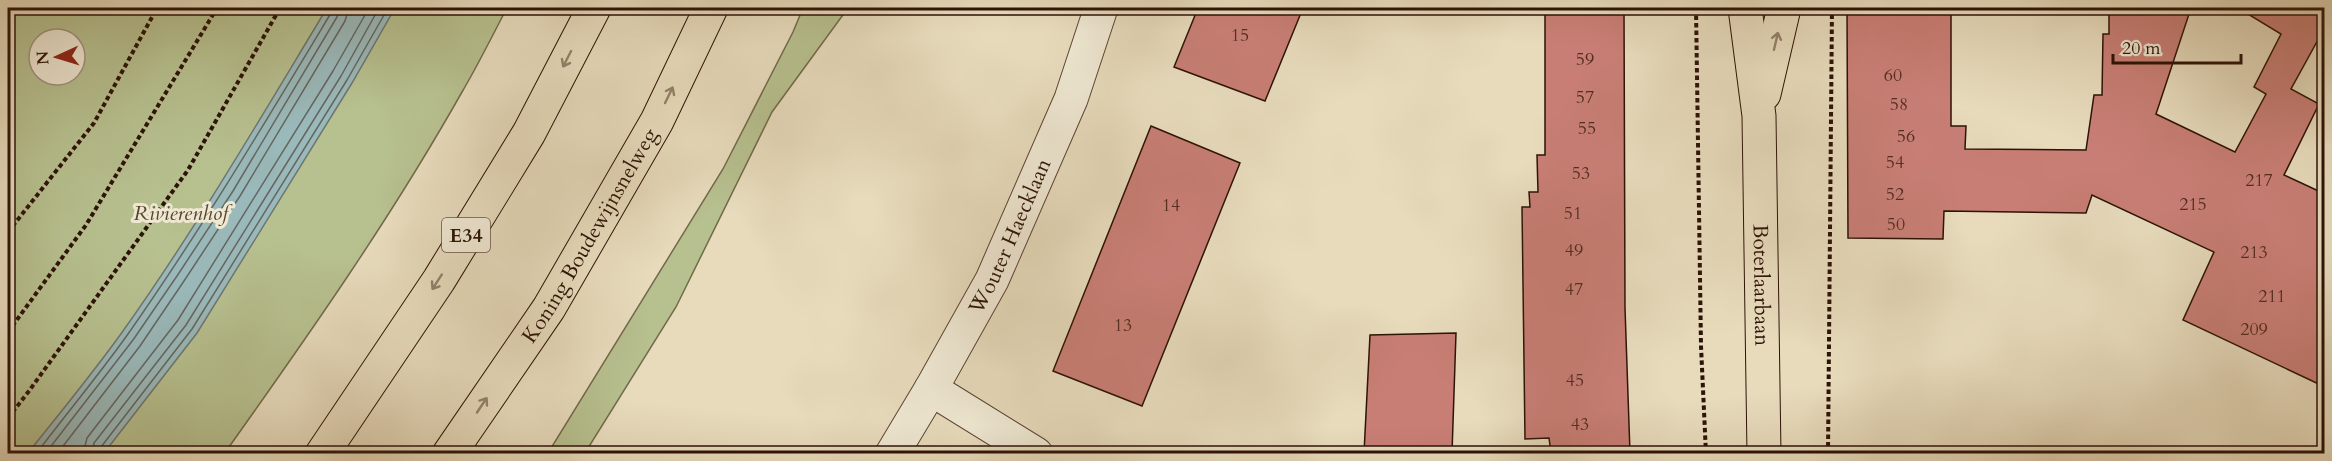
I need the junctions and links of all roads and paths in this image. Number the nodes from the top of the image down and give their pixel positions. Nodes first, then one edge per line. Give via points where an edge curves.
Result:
1 (158, 8) edge
2 (217, 8) edge
3 (280, 8) edge
4 (594, 8) edge
5 (711, 8) edge
6 (1101, 8) edge
7 (1696, 8) edge
8 (1745, 8) edge
9 (1784, 8) edge
10 (1832, 8) edge
11 (1759, 116) junction
12 (8, 232) edge
13 (8, 332) edge
14 (932, 389) junction
15 (8, 418) edge
16 (322, 453) edge
17 (449, 453) edge
18 (892, 453) edge
19 (1036, 453) edge
20 (1706, 453) edge
21 (1764, 453) edge
22 (1828, 453) edge

1 - 12 path via 94,123
2 - 13 path via 86,225
3 - 15 path via 188,170
4 -> 16 main road, E34 via 529,133 439,280
17 -> 5 main road, Koning Boudewijnsnelweg via 549,308 657,121
6 - 14 street, Wouter Haecklaan via 1071,99 992,280
7 - 20 path
8 - 11 main road, Boterlaarbaan
11 -> 9 main road, Boterlaarbaan
10 - 22 path
11 - 21 main road, Boterlaarbaan
14 - 18 street, Wouter Haecklaan
14 - 19 street

